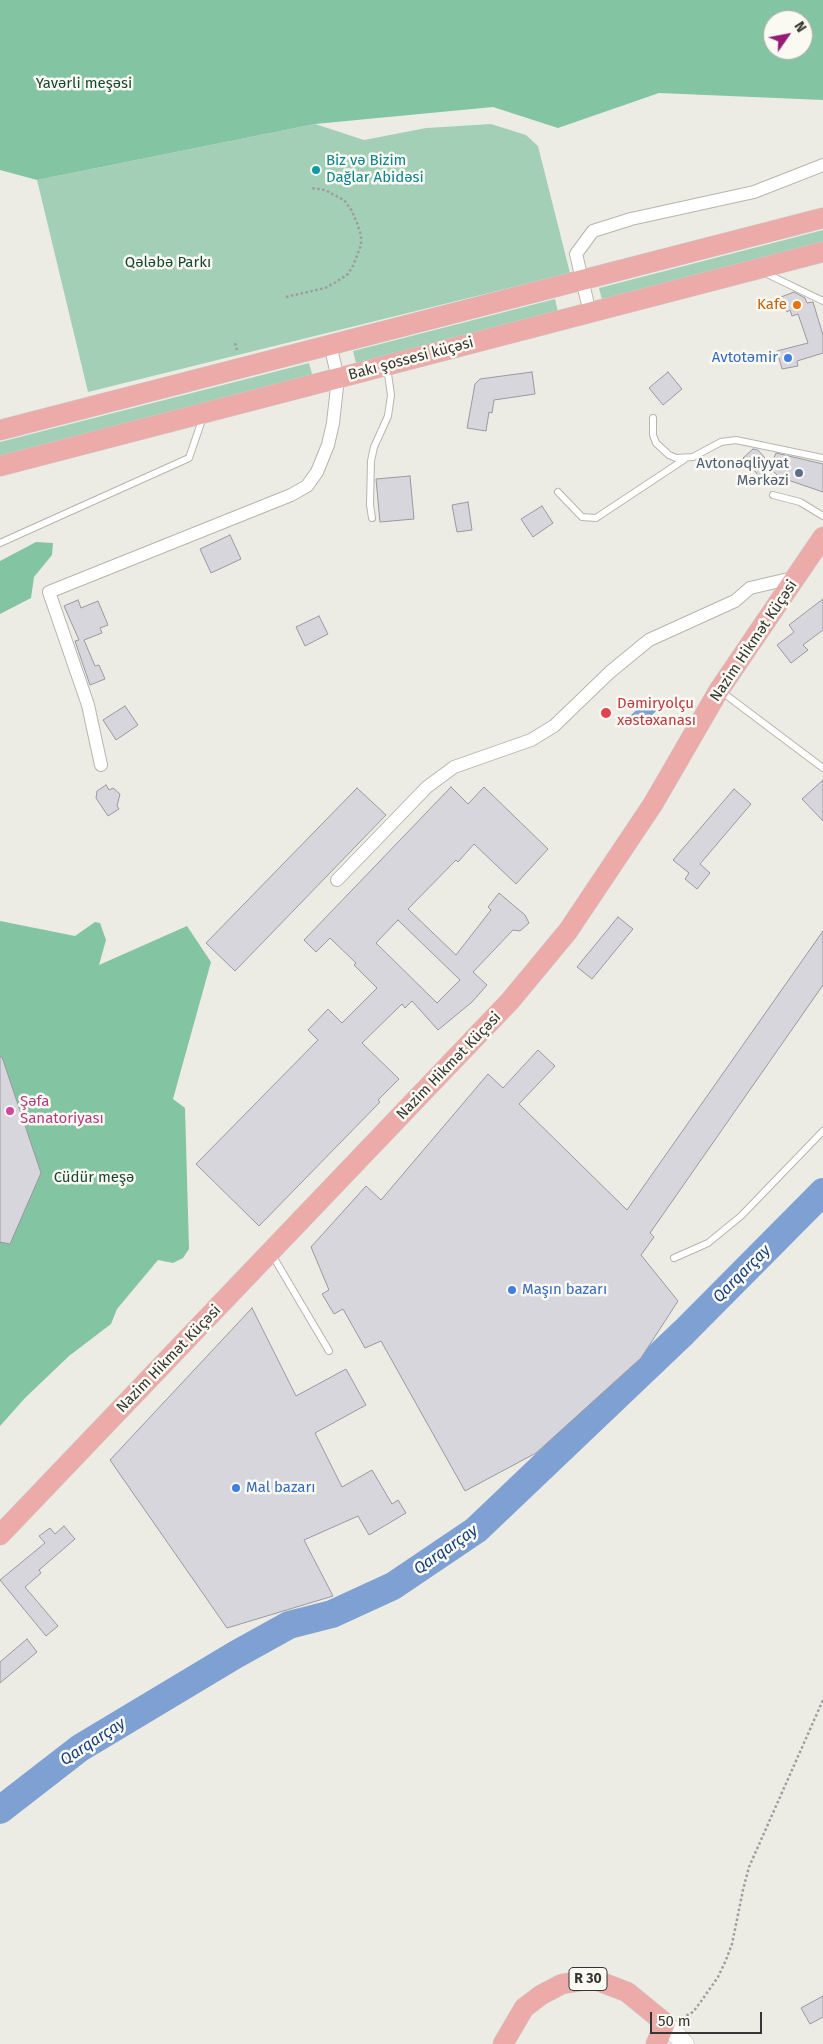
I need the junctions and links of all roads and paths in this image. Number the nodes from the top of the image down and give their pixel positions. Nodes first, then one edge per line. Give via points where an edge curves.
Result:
1 (823, 165) edge
2 (311, 188) dead end
3 (823, 218) edge
4 (823, 252) edge
5 (757, 269) junction
6 (581, 280) junction
7 (286, 297) dead end
8 (823, 301) edge
9 (590, 313) junction
10 (235, 343) dead end
11 (330, 345) junction
12 (237, 350) dead end
13 (386, 366) junction
14 (338, 378) junction
15 (204, 413) junction
16 (653, 418) dead end
17 (0, 430) edge
18 (823, 458) edge
19 (685, 459) junction
20 (0, 466) edge
21 (558, 492) dead end
22 (772, 495) dead end
23 (823, 516) edge
24 (372, 518) dead end
25 (823, 537) edge
26 (0, 543) edge
27 (797, 577) junction
28 (719, 690) junction
29 (101, 765) dead end
30 (823, 768) edge
31 (337, 880) dead end
32 (823, 1131) edge
33 (271, 1252) junction
34 (674, 1258) dead end
35 (329, 1351) dead end
36 (0, 1535) edge
37 (823, 1700) edge
38 (665, 2023) junction
39 (503, 2044) edge
40 (656, 2044) edge
41 (685, 2044) edge

1 - 6 street via 754,192 631,218 593,231 576,254
2 - 7 path via 325,190 344,200 362,235 361,245 348,274 326,288
3 - 6 main road
4 - 5 main road, Bakı şossesi küçəsi
5 - 8 lane
5 - 9 main road, Bakı şossesi küçəsi
6 - 9 street
6 - 11 main road
9 - 13 main road, Bakı şossesi küçəsi
10 - 12 path
11 - 14 street
11 - 17 main road
13 - 14 main road, Bakı şossesi küçəsi
13 - 24 lane via 391,395 388,416 371,461
14 - 15 main road, Bakı şossesi küçəsi
14 - 29 street via 328,445 317,472 307,486 49,592 88,706
15 - 20 main road, Bakı şossesi küçəsi
15 - 26 lane via 189,458
16 - 19 lane via 653,435 662,450
18 - 19 lane via 736,440 721,442
19 - 21 lane via 596,518 582,517
22 - 23 lane via 800,502
25 - 27 main road, Nazim Hikmət Küçəsi
27 - 28 main road, Nazim Hikmət Küçəsi
27 - 31 street via 750,588 735,600 649,640 554,726 531,740 454,767 427,787
28 - 30 lane
28 - 33 main road, Nazim Hikmət Küçəsi via 653,804 568,931 510,1001
32 - 34 lane via 741,1216 708,1243
33 - 35 lane
33 - 36 main road, Nazim Hikmət Küçəsi
37 - 38 path via 750,1868 732,1944 718,1976 693,2012
38 - 39 main road, R 30 via 627,1992 593,1979 562,1984 541,1995 524,2008
38 - 40 main road
38 - 41 street

